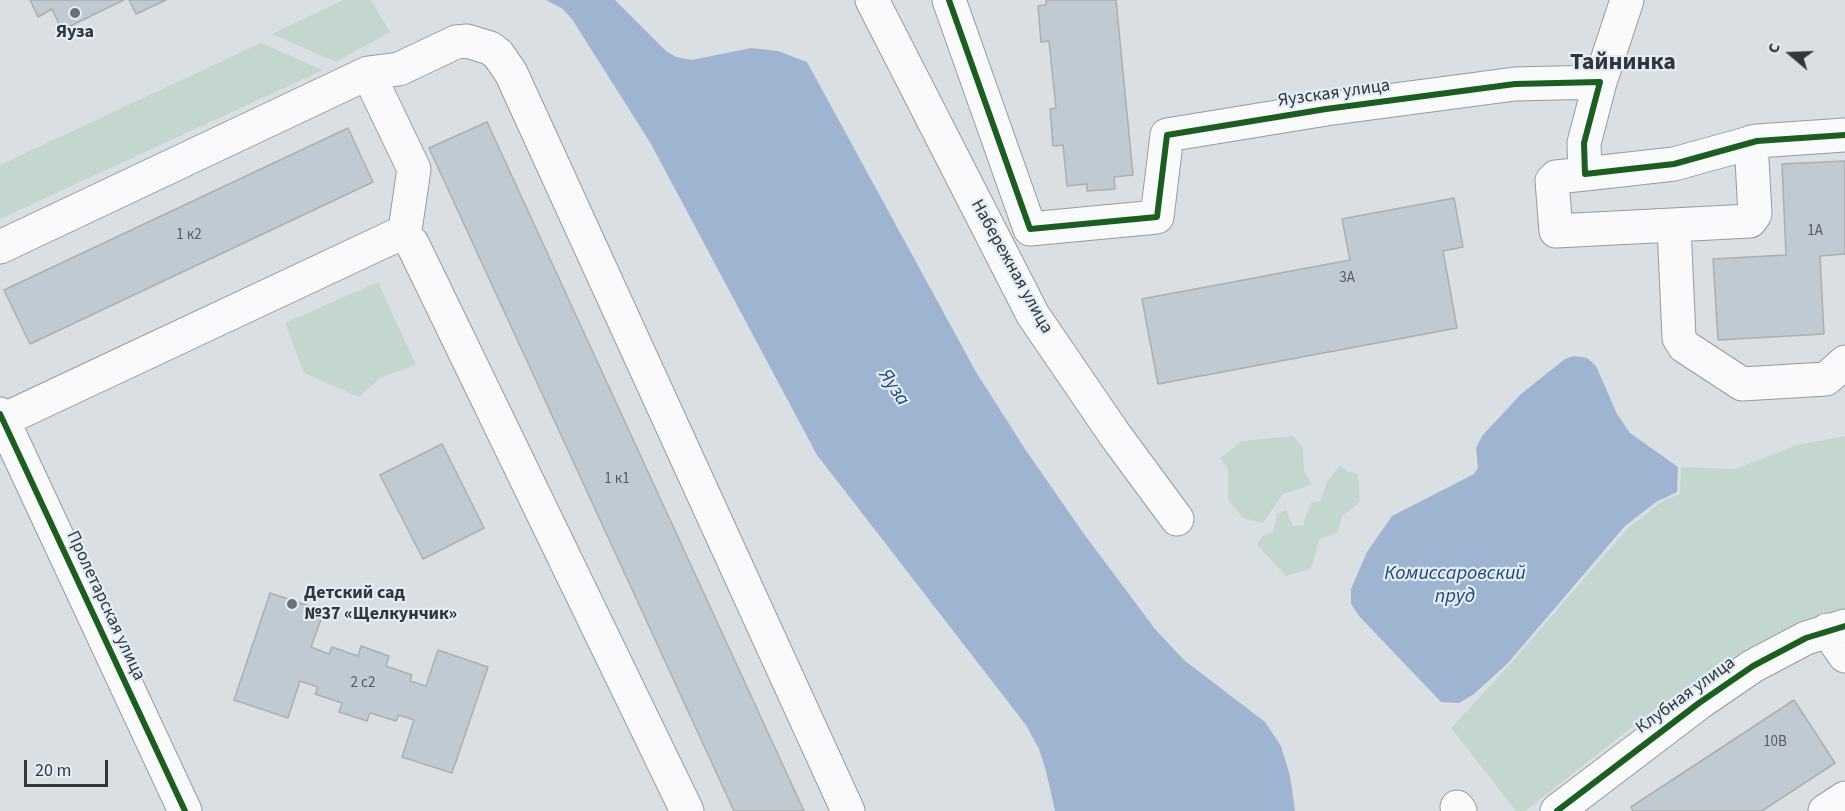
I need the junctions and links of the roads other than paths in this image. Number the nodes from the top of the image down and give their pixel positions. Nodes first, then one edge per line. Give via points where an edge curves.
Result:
1 (872, 0) edge
2 (950, 0) edge
3 (1627, 0) edge
4 (368, 73) junction
5 (1600, 82) junction
6 (1845, 135) edge
7 (1751, 142) junction
8 (1585, 174) junction
9 (1674, 226) junction
10 (404, 237) junction
11 (0, 247) edge
12 (1845, 362) edge
13 (2, 417) edge
14 (1177, 519) dead end
15 (1839, 637) edge
16 (1845, 798) edge
17 (184, 811) edge
18 (687, 811) edge
19 (848, 811) edge
20 (1557, 811) edge
21 (1825, 811) edge

1 - 14 street, Набережная улица via 1034,315
2 - 5 street, Яузская улица via 1030,229 1157,217 1167,135 1515,84
3 - 5 street
4 - 10 street via 414,169
4 - 11 street
4 - 19 street via 399,69 456,42 467,41 490,48 511,73
5 - 8 street via 1584,143
6 - 7 street
7 - 8 street via 1674,164
7 - 9 street via 1753,220
8 - 9 street via 1556,177 1552,181 1556,231
9 - 12 street via 1679,338 1684,345 1742,384 1826,379
10 - 13 street via 395,236
10 - 18 street via 412,243
13 - 17 street, Пролетарская улица via 115,644
15 - 20 street, Клубная улица via 1778,651 1752,666
16 - 21 street

